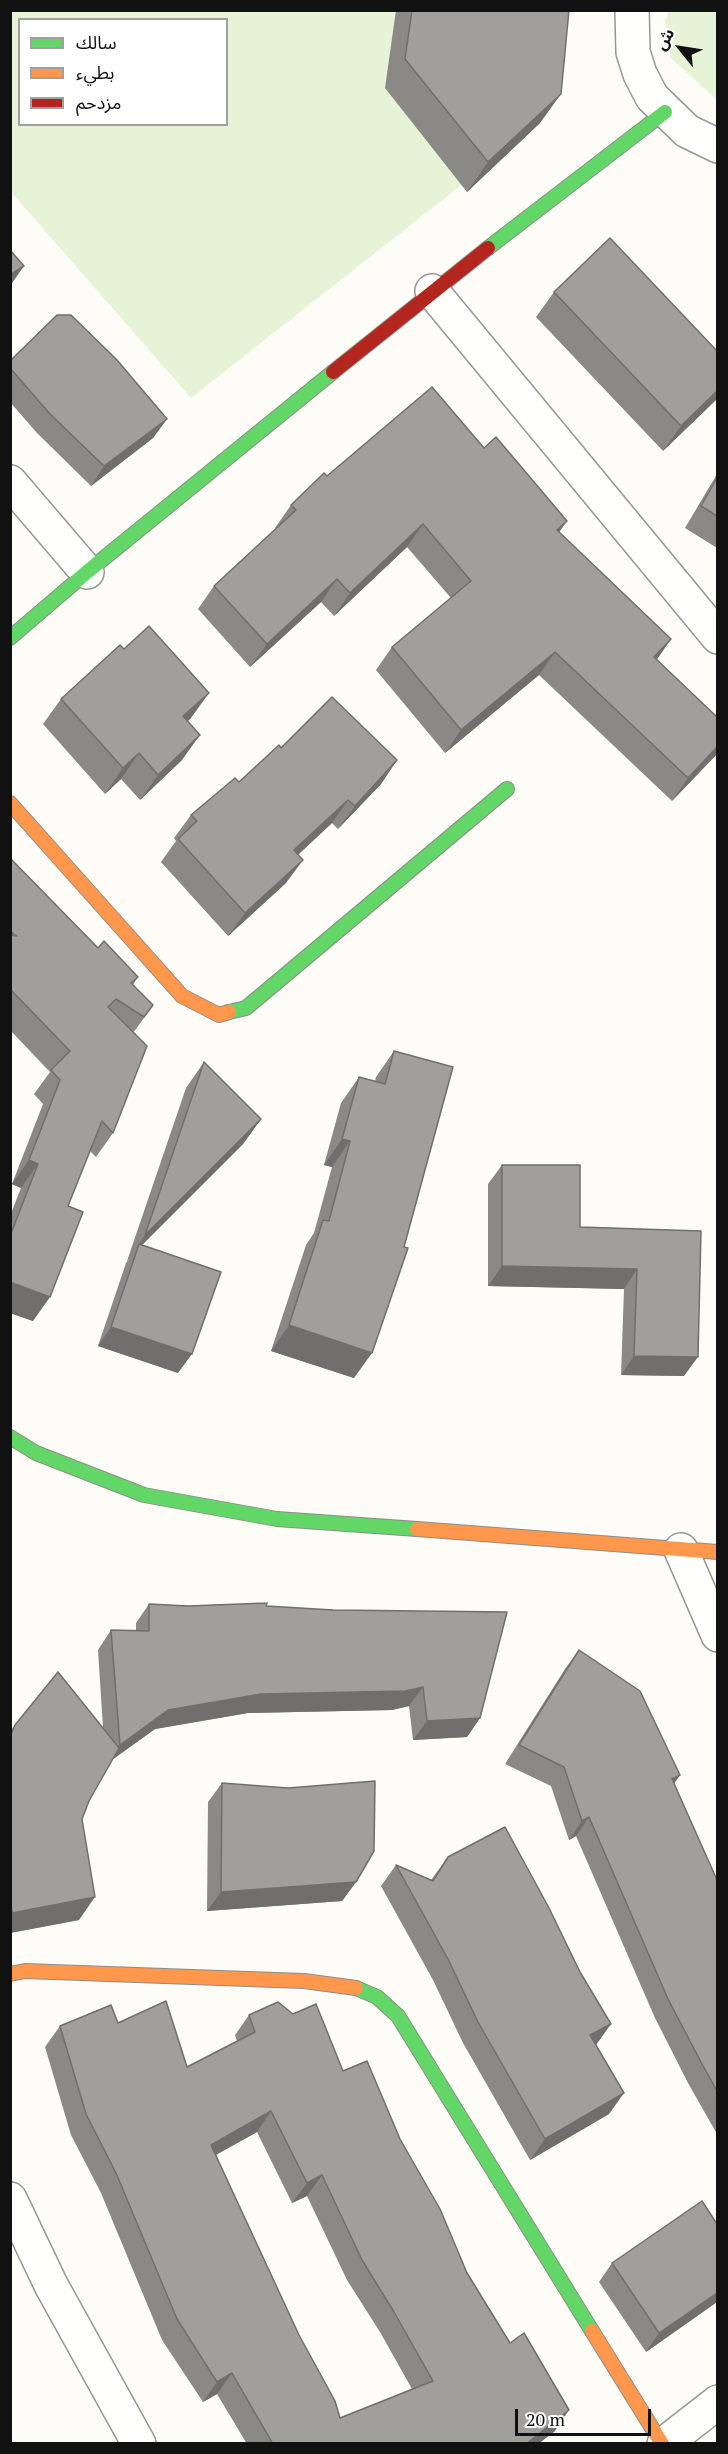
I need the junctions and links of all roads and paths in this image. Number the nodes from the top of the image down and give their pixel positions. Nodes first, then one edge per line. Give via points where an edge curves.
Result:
1 (632, 10) edge
2 (665, 112) junction
3 (717, 146) edge
4 (432, 291) junction
5 (10, 483) edge
6 (87, 572) junction
7 (717, 637) edge
8 (10, 638) edge
9 (507, 789) dead end
10 (10, 803) edge
11 (10, 1437) edge
12 (681, 1550) junction
13 (717, 1552) edge
14 (717, 1635) edge
15 (10, 1974) edge
16 (10, 2199) edge
17 (717, 2402) edge
18 (139, 2444) edge
19 (663, 2444) edge

1 - 2 street via 633,52 640,74
2 - 3 street via 687,131
2 - 4 street
4 - 6 street
4 - 7 street
5 - 6 street
6 - 8 street
9 - 10 street via 246,1008 219,1015 182,996
11 - 12 street via 36,1453 144,1495 277,1519
12 - 13 street
12 - 14 street
15 - 19 street via 25,1971 304,1981 353,1986 377,1997 398,2016
16 - 18 street via 51,2284
17 - 19 street

